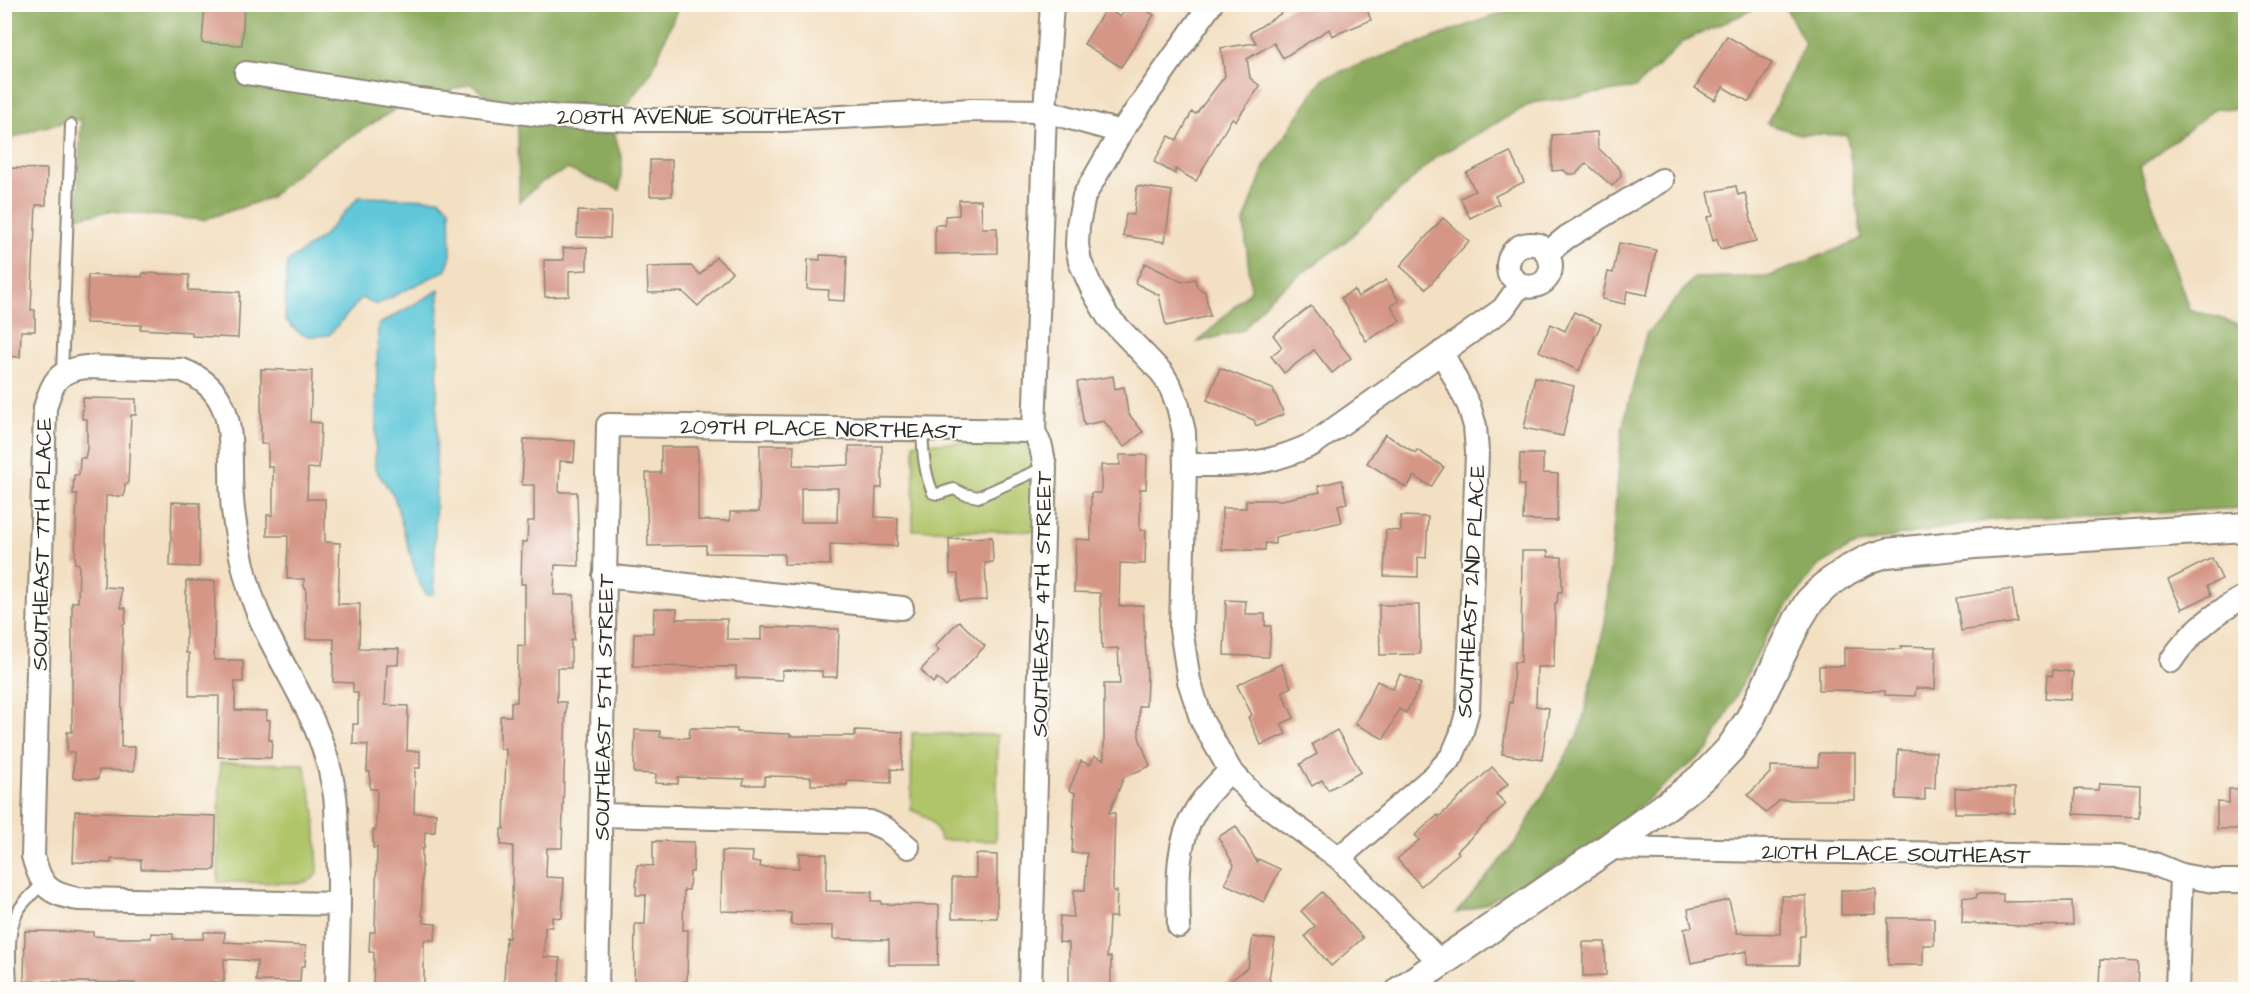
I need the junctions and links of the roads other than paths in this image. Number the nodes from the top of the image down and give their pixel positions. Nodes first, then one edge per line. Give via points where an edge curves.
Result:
1 (1052, 4) edge
2 (1211, 4) edge
3 (246, 73) dead end
4 (1045, 111) junction
5 (71, 125) dead end
6 (1121, 132) junction
7 (1662, 180) dead end
8 (1547, 253) junction
9 (1520, 285) junction
10 (1442, 352) junction
11 (62, 374) junction
12 (608, 425) joint
13 (922, 430) junction
14 (1034, 431) junction
15 (1185, 465) junction
16 (1046, 467) junction
17 (2246, 527) edge
18 (604, 576) junction
19 (2246, 596) edge
20 (902, 608) dead end
21 (2171, 661) dead end
22 (1230, 770) junction
23 (602, 815) junction
24 (908, 847) dead end
25 (1608, 848) junction
26 (1339, 858) junction
27 (2181, 875) junction
28 (2246, 881) edge
29 (47, 887) junction
30 (339, 904) junction
31 (1179, 926) dead end
32 (1440, 962) junction
33 (11, 990) edge
34 (337, 990) edge
35 (597, 990) edge
36 (1030, 990) edge
37 (1401, 990) edge
38 (2177, 990) edge

1 - 4 street, SOUTHEAST 4TH STREET
2 - 6 street
3 - 4 street, 208TH AVENUE SOUTHEAST via 558,117 783,120 973,110
4 - 6 street, 208TH AVENUE SOUTHEAST
4 - 14 street, SOUTHEAST 4TH STREET
5 - 11 lane, SOUTHEAST 7TH PLACE
6 - 15 street via 1084,196 1078,225 1080,262 1108,317 1162,373 1171,388 1184,432
7 - 8 street
8 - 9 street via 1551,264 1547,278 1535,287
8 - 9 street via 1532,243 1512,252 1509,274
9 - 10 street via 1503,309
10 - 15 street via 1313,444 1288,456 1242,465
10 - 26 street, SOUTHEAST 2ND PLACE via 1475,426 1468,709 1452,756
11 - 29 street, SOUTHEAST 7TH PLACE via 54,383 45,408 33,856
11 - 30 street via 86,367 182,370 196,375 219,396 230,430 231,497 251,596 312,717 327,757 335,793
12 - 13 street, 209TH PLACE NORTHEAST
12 - 18 street, SOUTHEAST 5TH STREET
13 - 14 street, 209TH PLACE NORTHEAST
13 - 16 lane via 923,461 933,493 954,489 978,497
14 - 16 street, SOUTHEAST 4TH STREET
15 - 22 street via 1181,629 1184,657 1203,721
16 - 36 street, SOUTHEAST 4TH STREET
17 - 25 street via 1887,553 1845,571 1809,602 1750,719 1730,749 1681,795
18 - 20 street
18 - 23 street, SOUTHEAST 5TH STREET
19 - 21 street via 2227,606 2190,637
22 - 26 street via 1255,796
22 - 31 street via 1196,810 1185,836 1178,880
23 - 24 street via 870,822
23 - 35 street, SOUTHEAST 5TH STREET
25 - 27 street, 210TH PLACE SOUTHEAST via 2119,856
25 - 32 street
26 - 32 street
27 - 28 street, 210TH PLACE SOUTHEAST via 2213,882
27 - 38 street
29 - 30 street via 61,896 78,899
29 - 33 lane via 21,908 14,919
30 - 34 street
32 - 37 street

